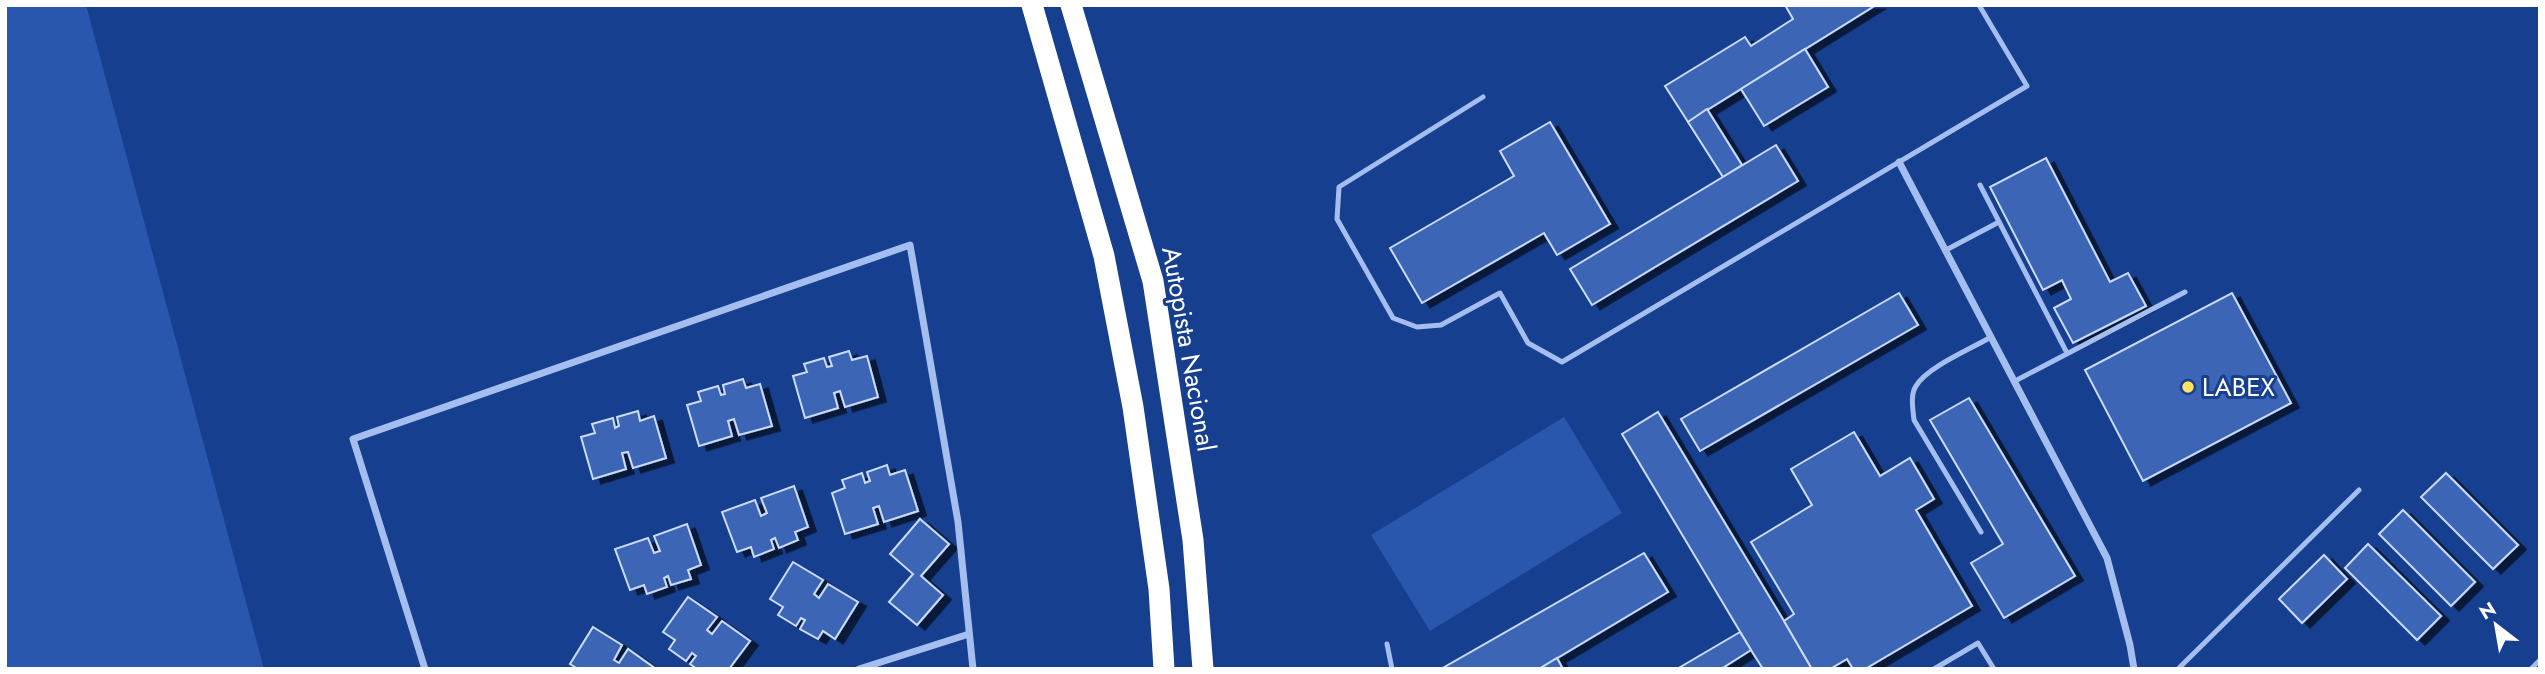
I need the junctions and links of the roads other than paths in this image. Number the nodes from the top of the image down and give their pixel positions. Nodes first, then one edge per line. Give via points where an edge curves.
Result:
1 (1032, 5) edge
2 (1071, 5) edge
3 (1979, 5) edge
4 (1483, 97) dead end
5 (1899, 162) junction
6 (1980, 185) dead end
7 (1999, 222) junction
8 (1946, 250) junction
9 (2185, 292) dead end
10 (1991, 337) junction
11 (2067, 354) junction
12 (2015, 381) junction
13 (2359, 490) dead end
14 (1981, 532) dead end
15 (969, 634) junction
16 (1387, 645) dead end
17 (2540, 660) edge
18 (425, 669) edge
19 (859, 669) edge
20 (974, 669) edge
21 (1164, 669) edge
22 (1202, 669) edge
23 (1392, 669) edge
24 (1934, 669) edge
25 (1994, 669) edge
26 (2134, 669) edge
27 (2178, 669) edge
28 (2531, 669) edge

1 - 21 highway via 1104,256 1133,407 1159,589
2 - 22 highway, Autopista Nacional via 1153,281 1193,540
3 - 5 lane via 2027,86
4 - 5 lane via 1339,187 1337,219 1394,318 1417,327 1441,326 1500,293 1528,343 1562,362
5 - 8 street
6 - 7 lane
7 - 8 lane
7 - 11 lane
8 - 10 street
9 - 11 lane
10 - 12 street
10 - 14 lane via 1931,372 1915,387 1912,402 1914,419
11 - 12 lane
12 - 26 street via 2107,558
13 - 27 lane
15 - 18 street via 958,522 910,245 353,439
15 - 19 street
15 - 20 street
16 - 23 lane
17 - 28 lane
24 - 25 lane via 1978,643

